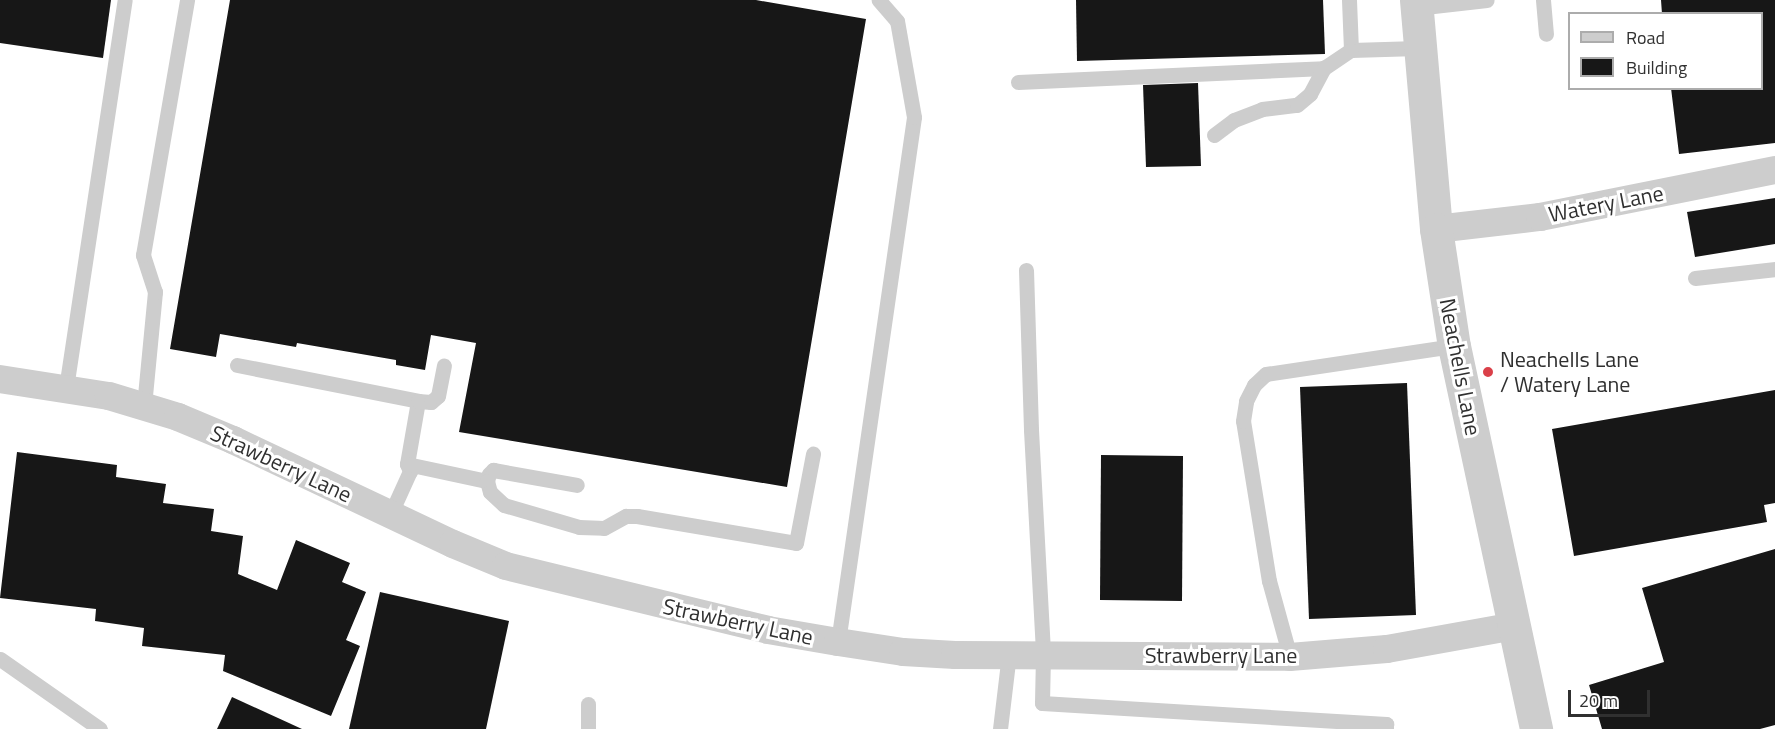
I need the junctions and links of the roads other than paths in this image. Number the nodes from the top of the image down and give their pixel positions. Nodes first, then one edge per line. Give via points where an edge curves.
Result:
1 (125, 0) edge
2 (187, 0) edge
3 (879, 0) edge
4 (1349, 0) edge
5 (1487, 0) edge
6 (1543, 0) edge
7 (1416, 4) edge
8 (1546, 34) dead end
9 (1418, 48) junction
10 (1351, 50) junction
11 (1324, 68) junction
12 (1018, 82) dead end
13 (1214, 135) dead end
14 (1775, 170) edge
15 (1436, 229) junction
16 (1775, 269) edge
17 (1026, 270) dead end
18 (1695, 278) dead end
19 (1454, 346) junction
20 (237, 365) dead end
21 (444, 366) dead end
22 (0, 379) edge
23 (66, 388) junction
24 (418, 401) junction
25 (144, 406) junction
26 (813, 454) dead end
27 (407, 464) junction
28 (487, 481) junction
29 (577, 485) dead end
30 (390, 515) junction
31 (1515, 626) junction
32 (838, 642) junction
33 (1009, 654) junction
34 (1043, 655) junction
35 (1290, 657) junction
36 (0, 659) edge
37 (588, 704) dead end
38 (100, 729) edge
39 (588, 729) edge
40 (1000, 729) edge
41 (1386, 729) edge
42 (1536, 729) edge

1 - 23 lane
2 - 25 lane via 143,255 155,292
3 - 32 lane via 897,21 914,117
4 - 10 lane
5 - 7 lane
6 - 8 lane
7 - 9 street, Neachells Lane
9 - 10 lane
9 - 15 street, Neachells Lane
10 - 11 lane
11 - 12 lane
11 - 13 lane via 1310,94 1297,105 1262,109 1234,120
14 - 15 street, Watery Lane via 1540,217
15 - 19 street, Neachells Lane
16 - 18 lane
17 - 34 lane
19 - 31 street, Neachells Lane
19 - 35 lane via 1266,374 1254,385 1243,421 1269,581
20 - 24 lane
21 - 24 lane via 438,396 430,402
22 - 23 street, Strawberry Lane
23 - 25 street, Strawberry Lane
24 - 27 lane
25 - 30 street, Strawberry Lane via 233,440
26 - 28 lane via 796,543 637,516 626,516 604,528 579,527 504,505 490,492
27 - 28 lane
27 - 30 lane via 410,471
28 - 29 lane via 493,470
30 - 32 street, Strawberry Lane via 506,566 768,630
31 - 35 street, Strawberry Lane via 1387,649
31 - 42 street, Neachells Lane
32 - 33 street, Strawberry Lane via 934,654
33 - 34 street, Strawberry Lane
33 - 40 lane
34 - 35 street, Strawberry Lane
34 - 41 lane via 1042,703 1386,724
36 - 38 lane
37 - 39 lane

